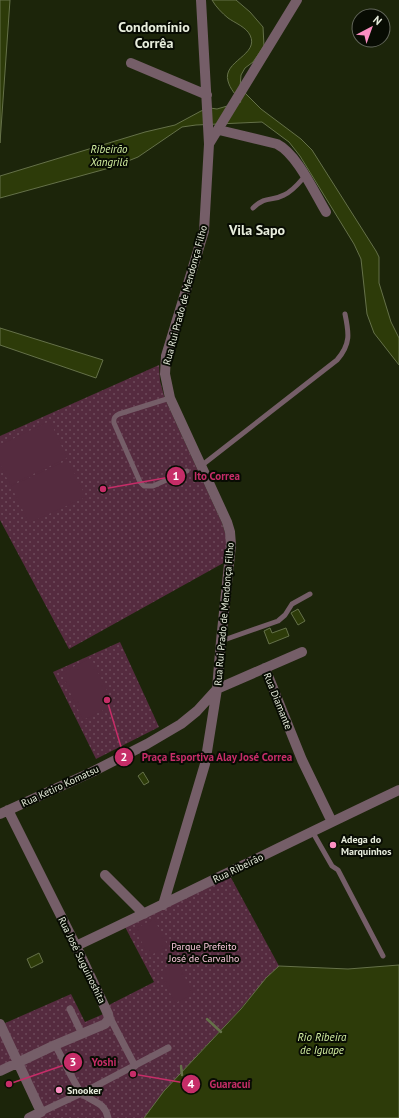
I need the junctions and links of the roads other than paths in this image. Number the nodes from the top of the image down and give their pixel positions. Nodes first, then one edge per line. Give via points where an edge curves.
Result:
1 (201, 0) edge
2 (297, 0) edge
3 (130, 63) dead end
4 (207, 98) junction
5 (220, 128) junction
6 (210, 144) junction
7 (305, 176) junction
8 (253, 208) dead end
9 (326, 212) dead end
10 (345, 314) dead end
11 (170, 398) junction
12 (201, 466) junction
13 (187, 471) dead end
14 (310, 594) dead end
15 (221, 641) junction
16 (302, 652) dead end
17 (265, 668) junction
18 (218, 689) junction
19 (399, 790) edge
20 (4, 812) edge
21 (332, 822) junction
22 (312, 831) junction
23 (105, 875) dead end
24 (163, 905) junction
25 (144, 914) junction
26 (76, 946) junction
27 (383, 956) dead end
28 (70, 1009) dead end
29 (108, 1014) junction
30 (0, 1024) edge
31 (82, 1034) junction
32 (3, 1039) edge
33 (55, 1045) junction
34 (168, 1048) dead end
35 (17, 1063) junction
36 (135, 1066) junction
37 (0, 1071) edge
38 (82, 1093) junction
39 (41, 1112) junction
40 (29, 1118) edge
41 (108, 1118) edge

1 - 4 street
2 - 5 street, Rua Rui Prado de Mendonça Filho
3 - 4 street
4 - 6 street
5 - 6 street, Rua Rui Prado de Mendonça Filho
5 - 7 street via 283,147
6 - 11 street, Rua Rui Prado de Mendonça Filho via 204,231 166,356 164,374
7 - 8 lane via 289,192 262,200
7 - 9 street
10 - 12 lane via 348,341 344,352 337,360
11 - 12 street, Rua Rui Prado de Mendonça Filho
11 - 13 lane via 119,414 113,419 144,486 153,486
12 - 15 street, Rua Rui Prado de Mendonça Filho via 230,532 230,557
14 - 15 lane via 292,604 278,622
15 - 18 street, Rua Rui Prado de Mendonça Filho
16 - 17 street
17 - 18 street
17 - 21 street, Rua Diamante via 302,760
18 - 20 street, Rua Ketiro Komatsu via 181,724 147,744
18 - 24 street, Rua Rui Prado de Mendonça Filho via 203,774
19 - 21 street, Rua Ribeirão
20 - 26 street, Rua José Suguinoshita
21 - 22 street, Rua Ribeirão
22 - 24 street, Rua Ribeirão
22 - 27 lane via 332,866 338,870
23 - 25 street
24 - 25 street, Rua Ribeirão
25 - 26 street, Rua Ribeirão
26 - 29 street, Rua José Suguinoshita
28 - 31 street
29 - 31 street, Rua José Suguinoshita via 109,1020 105,1024
29 - 36 street
30 - 32 street
31 - 33 street, Rua José Suguinoshita
32 - 35 street
33 - 35 street, Rua José Suguinoshita
33 - 38 street
34 - 36 street
35 - 37 street, Rua José Suguinoshita
35 - 39 street
36 - 38 street
38 - 39 street
38 - 41 street via 102,1105
39 - 40 street

